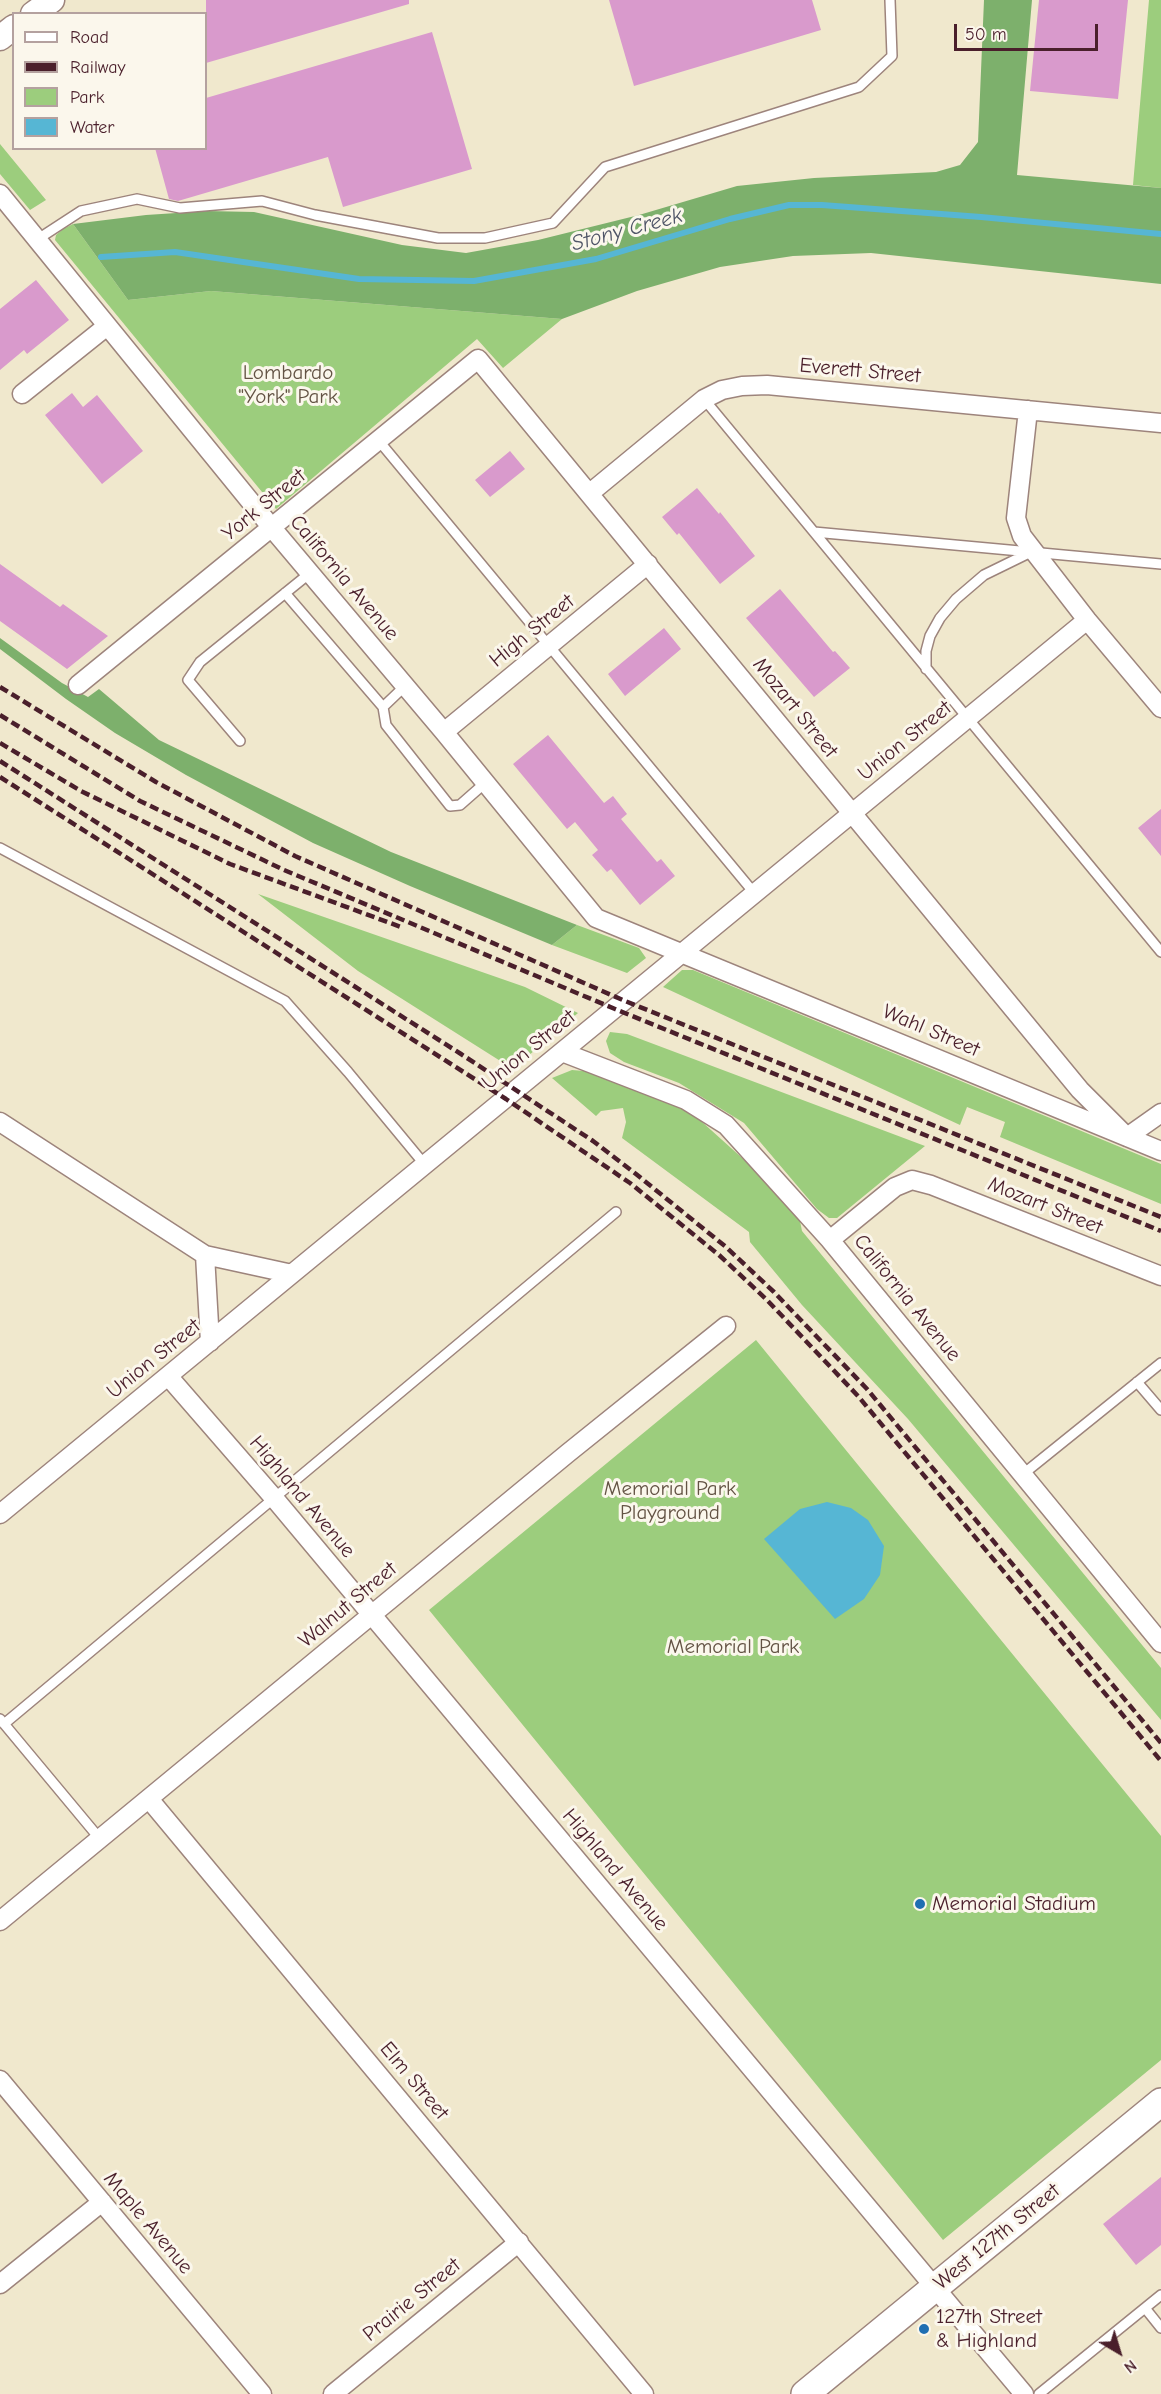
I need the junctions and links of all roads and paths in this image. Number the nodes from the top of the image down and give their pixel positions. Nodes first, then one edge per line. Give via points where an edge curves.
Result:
1 (52, 0) edge
2 (890, 0) edge
3 (36, 12) edge
4 (12, 29) edge
5 (0, 38) edge
6 (0, 194) edge
7 (38, 239) junction
8 (107, 326) junction
9 (478, 359) joint
10 (22, 394) dead end
11 (704, 399) junction
12 (1028, 410) junction
13 (1161, 423) edge
14 (379, 441) junction
15 (590, 493) junction
16 (272, 528) junction
17 (814, 532) junction
18 (1033, 551) junction
19 (648, 564) junction
20 (1161, 564) edge
21 (310, 573) junction
22 (285, 593) junction
23 (1087, 620) junction
24 (549, 646) junction
25 (926, 669) junction
26 (78, 685) dead end
27 (405, 686) junction
28 (382, 707) junction
29 (1161, 708) edge
30 (968, 718) junction
31 (444, 732) junction
32 (240, 741) dead end
33 (485, 783) junction
34 (852, 814) junction
35 (0, 848) edge
36 (755, 894) junction
37 (684, 952) junction
38 (1161, 952) edge
39 (562, 1052) junction
40 (1161, 1113) edge
41 (0, 1122) edge
42 (1127, 1137) junction
43 (1161, 1151) edge
44 (425, 1165) junction
45 (616, 1212) dead end
46 (830, 1240) junction
47 (206, 1255) junction
48 (292, 1274) junction
49 (1161, 1276) edge
50 (726, 1326) dead end
51 (210, 1342) junction
52 (1161, 1363) edge
53 (168, 1376) junction
54 (1137, 1382) junction
55 (1161, 1410) edge
56 (1022, 1475) junction
57 (274, 1498) junction
58 (0, 1514) edge
59 (372, 1615) junction
60 (1161, 1643) edge
61 (2, 1721) edge
62 (149, 1799) junction
63 (100, 1839) junction
64 (0, 1921) edge
65 (0, 2080) edge
66 (1160, 2106) edge
67 (102, 2202) junction
68 (519, 2242) junction
69 (0, 2284) edge
70 (936, 2287) junction
71 (1161, 2295) edge
72 (1145, 2308) junction
73 (1161, 2328) edge
74 (262, 2394) edge
75 (333, 2394) edge
76 (644, 2394) edge
77 (805, 2394) edge
78 (1024, 2394) edge
79 (1039, 2394) edge

1 - 3 street
2 - 7 lane via 892,56 859,87 605,167 553,223 485,238 438,237 261,201 180,208 137,200 81,211
4 - 5 street
6 - 7 street, California Avenue
7 - 8 street, California Avenue
8 - 10 street
8 - 16 street, California Avenue
9 - 14 street, York Street
9 - 15 street, Mozart Street
11 - 12 street, Everett Street via 722,390 767,385
11 - 15 street, Everett Street
11 - 17 lane
12 - 13 street, Everett Street
12 - 18 street via 1016,518
14 - 16 street, York Street
14 - 24 lane
15 - 19 street, Mozart Street
16 - 21 street, California Avenue
16 - 26 street, York Street
17 - 18 lane
17 - 25 lane
18 - 20 lane
18 - 23 street
18 - 25 lane via 984,575 956,599 930,636
19 - 24 street, High Street
19 - 34 street, Mozart Street
21 - 22 lane
21 - 27 street, California Avenue
22 - 28 lane
22 - 32 lane via 201,662 188,680
23 - 29 street
23 - 30 street, Union Street
24 - 31 street, High Street
24 - 36 lane
25 - 30 lane
27 - 28 lane
27 - 31 street, California Avenue
28 - 33 lane via 386,725 450,806 460,805
30 - 34 street, Union Street
30 - 38 lane
31 - 33 street, California Avenue
33 - 37 street, California Avenue via 596,918
34 - 36 street, Union Street
34 - 42 street, Mozart Street via 1080,1090
35 - 44 lane via 285,1001
36 - 37 street, Union Street
37 - 39 street, Union Street
37 - 42 street, Wahl Street
39 - 44 street, Union Street
39 - 46 street, California Avenue via 686,1100 726,1125
40 - 42 street
41 - 47 street
42 - 43 street, Wahl Street
44 - 48 street, Union Street
45 - 57 lane
46 - 49 street, Mozart Street via 895,1187 912,1180
46 - 56 street, California Avenue
47 - 48 street
47 - 51 street
48 - 51 street, Union Street
50 - 59 street, Walnut Street
51 - 53 street, Union Street
52 - 54 lane
53 - 57 street, Highland Avenue
53 - 58 street, Union Street
54 - 55 lane
54 - 56 lane
56 - 60 street, California Avenue
57 - 59 street, Highland Avenue
57 - 61 lane
59 - 62 street, Walnut Street
59 - 70 street, Highland Avenue
61 - 63 lane
62 - 63 street, Walnut Street
62 - 68 street, Elm Street
63 - 64 street, Walnut Street
65 - 67 street, Maple Avenue
66 - 70 main road, West 127th Street
67 - 69 street
67 - 74 street, Maple Avenue
68 - 75 street, Prairie Street
68 - 76 street, Elm Street
70 - 77 main road, West 127th Street
70 - 78 street, Highland Avenue
71 - 72 lane
72 - 73 lane
72 - 79 lane

